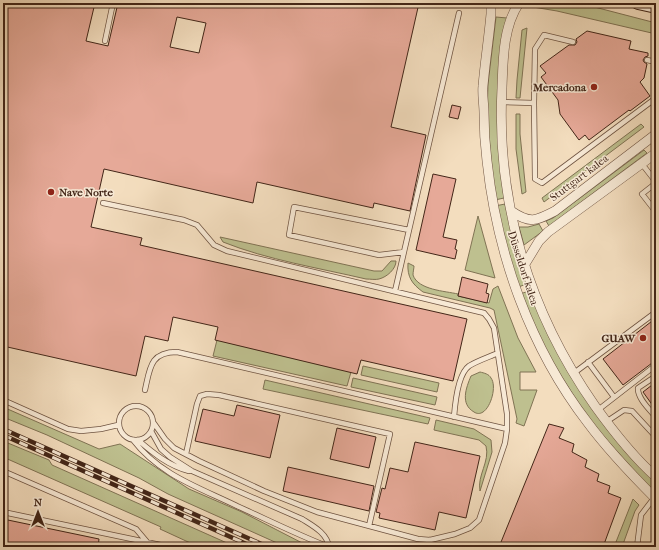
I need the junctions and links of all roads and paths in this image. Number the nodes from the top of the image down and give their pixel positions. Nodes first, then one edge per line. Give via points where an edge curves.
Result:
1 (114, 3) edge
2 (491, 3) edge
3 (520, 3) edge
4 (638, 3) edge
5 (656, 7) edge
6 (459, 13) dead end
7 (105, 41) dead end
8 (573, 42) dead end
9 (647, 60) dead end
10 (656, 62) edge
11 (656, 72) edge
12 (656, 79) edge
13 (656, 98) edge
14 (501, 102) junction
15 (534, 103) junction
16 (656, 134) edge
17 (656, 153) edge
18 (642, 164) junction
19 (656, 183) edge
20 (103, 203) dead end
21 (511, 212) junction
22 (656, 212) edge
23 (409, 230) junction
24 (404, 252) junction
25 (525, 264) junction
26 (395, 291) junction
27 (656, 312) edge
28 (498, 353) junction
29 (588, 362) junction
30 (656, 365) edge
31 (573, 373) junction
32 (656, 376) edge
33 (145, 390) dead end
34 (614, 397) junction
35 (3, 400) edge
36 (598, 410) junction
37 (454, 417) junction
38 (656, 417) edge
39 (153, 422) junction
40 (606, 422) junction
41 (118, 425) junction
42 (507, 429) junction
43 (151, 431) junction
44 (656, 438) edge
45 (135, 440) junction
46 (186, 454) junction
47 (3, 471) edge
48 (192, 471) junction
49 (656, 477) edge
50 (655, 498) edge
51 (3, 512) edge
52 (369, 526) junction
53 (430, 540) junction
54 (147, 542) junction
55 (170, 547) edge
56 (329, 547) edge
57 (406, 547) edge
58 (637, 547) edge

1 - 7 lane
2 - 50 street, Düsseldorf kalea via 492,14 483,87 485,146 492,203 516,292 533,332 564,389 620,463
3 - 14 street, Düsseldorf kalea via 512,16 506,37
4 - 5 street
6 - 23 lane
8 - 15 lane via 544,35 535,49
9 - 10 lane
11 - 12 lane
13 - 15 lane via 542,183 535,179
14 - 15 lane
14 - 21 street, Düsseldorf kalea via 504,168
16 - 21 street, Stuttgart kalea via 541,219 526,219
17 - 18 street
18 - 19 lane
18 - 25 street via 548,232 539,241
19 - 22 lane via 642,194
20 - 26 lane via 197,225 214,245 227,251
21 - 25 street, Düsseldorf kalea
23 - 24 lane
23 - 24 lane via 294,207 289,235 379,255
24 - 26 lane
25 - 31 street, Düsseldorf kalea via 547,325
26 - 28 lane via 484,313 494,328
27 - 29 lane
28 - 37 lane via 468,367 457,392
28 - 42 lane
29 - 31 lane
29 - 34 lane
30 - 34 lane
31 - 36 street, Düsseldorf kalea
32 - 38 lane via 638,388 639,395
33 - 37 lane via 151,364 156,357 177,352
34 - 36 lane
35 - 41 lane via 68,428 81,431
36 - 40 street, Düsseldorf kalea
37 - 42 lane
39 - 41 lane via 146,409 135,405 124,409
39 - 43 lane
39 - 46 lane via 174,448
40 - 44 lane via 624,410 632,411
40 - 49 street, Düsseldorf kalea via 636,458
41 - 45 lane via 123,435
42 - 53 lane via 505,443 479,520 470,528
43 - 45 lane via 148,435
43 - 48 lane via 160,449
45 - 48 lane via 165,461 180,469
45 - 56 lane via 143,453 169,474
46 - 52 lane via 264,491 317,512
46 - 52 lane via 196,404 200,396 207,394 390,434
47 - 54 lane via 136,529
48 - 56 lane, bridge via 302,519 318,529
50 - 58 lane via 641,515
51 - 54 lane
52 - 53 lane
53 - 57 lane via 427,544
54 - 55 lane

